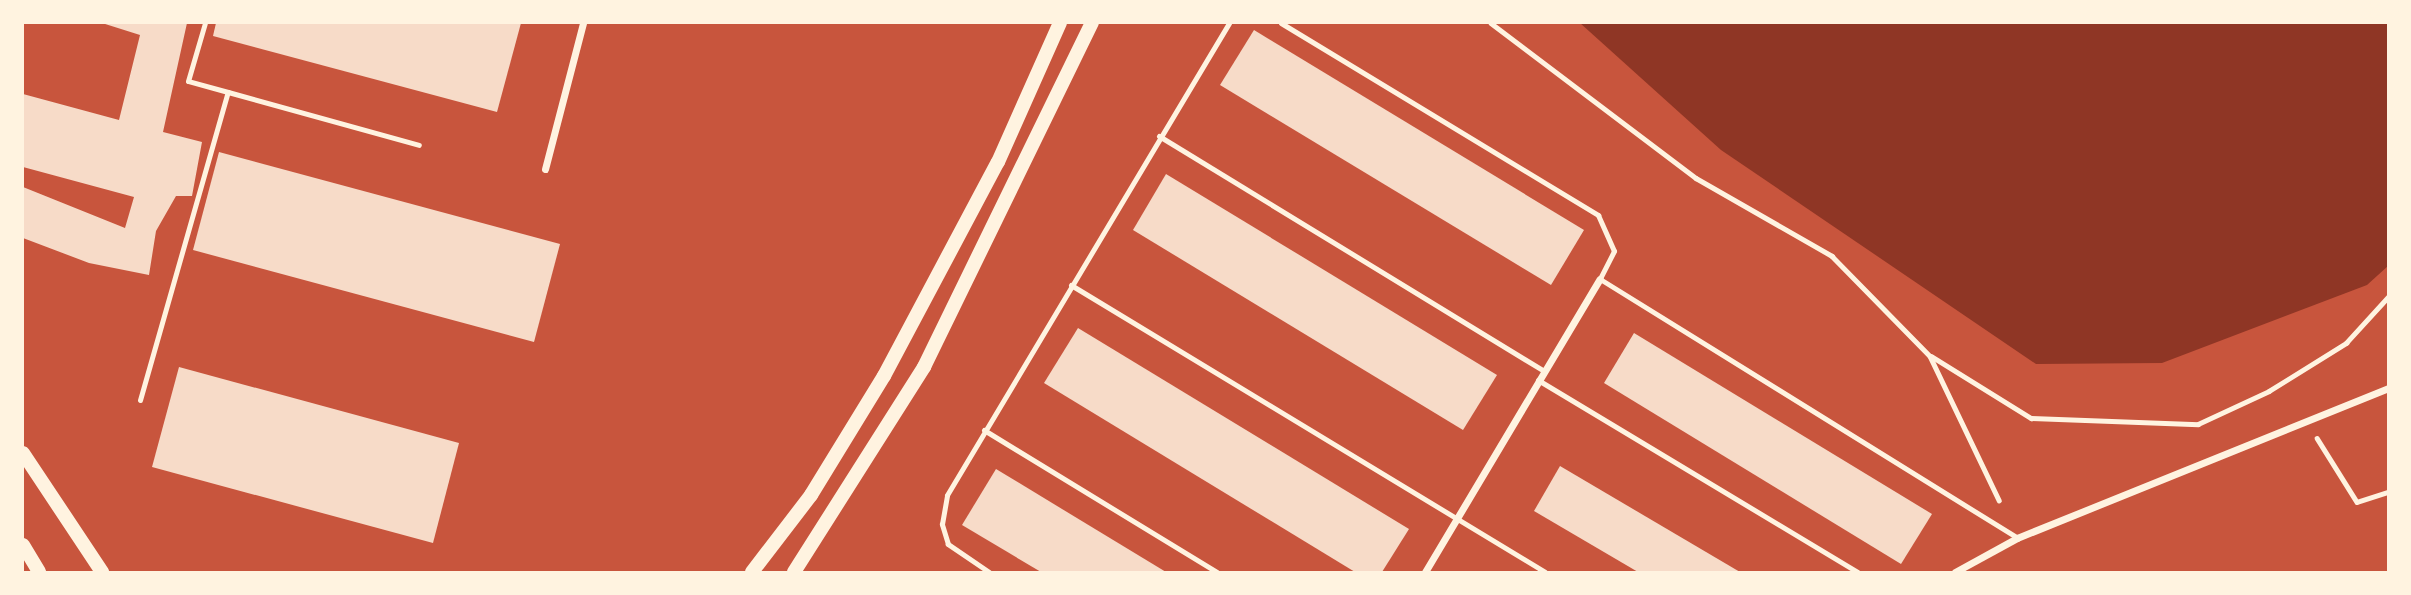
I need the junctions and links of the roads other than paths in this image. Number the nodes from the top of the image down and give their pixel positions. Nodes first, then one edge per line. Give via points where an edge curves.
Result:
1 (205, 23) edge
2 (583, 23) edge
3 (1060, 23) edge
4 (1092, 23) edge
5 (1229, 23) edge
6 (1281, 23) edge
7 (228, 92) junction
8 (1159, 136) junction
9 (419, 145) dead end
10 (545, 169) dead end
11 (1600, 279) junction
12 (1071, 285) junction
13 (1544, 371) junction
14 (1538, 380) junction
15 (2388, 388) edge
16 (140, 400) dead end
17 (984, 429) junction
18 (23, 453) edge
19 (1455, 519) junction
20 (2017, 538) junction
21 (23, 545) edge
22 (39, 572) edge
23 (102, 572) edge
24 (752, 572) edge
25 (794, 572) edge
26 (989, 572) edge
27 (1217, 572) edge
28 (1425, 572) edge
29 (1545, 572) edge
30 (1858, 572) edge
31 (1955, 572) edge

1 - 7 lane via 188,80
2 - 10 street
3 - 24 main road via 998,162 884,376 811,495
4 - 25 main road via 924,366
5 - 8 lane
6 - 11 lane via 1598,215 1614,250
7 - 9 lane
7 - 16 lane
8 - 12 lane
8 - 13 lane
11 - 13 street
11 - 20 lane
12 - 17 lane
12 - 19 lane
13 - 14 street
14 - 19 street
14 - 30 lane
15 - 20 street
17 - 26 lane via 947,495 942,524 948,544
17 - 27 lane
18 - 23 main road
19 - 28 street
19 - 29 lane
20 - 31 street
21 - 22 main road

